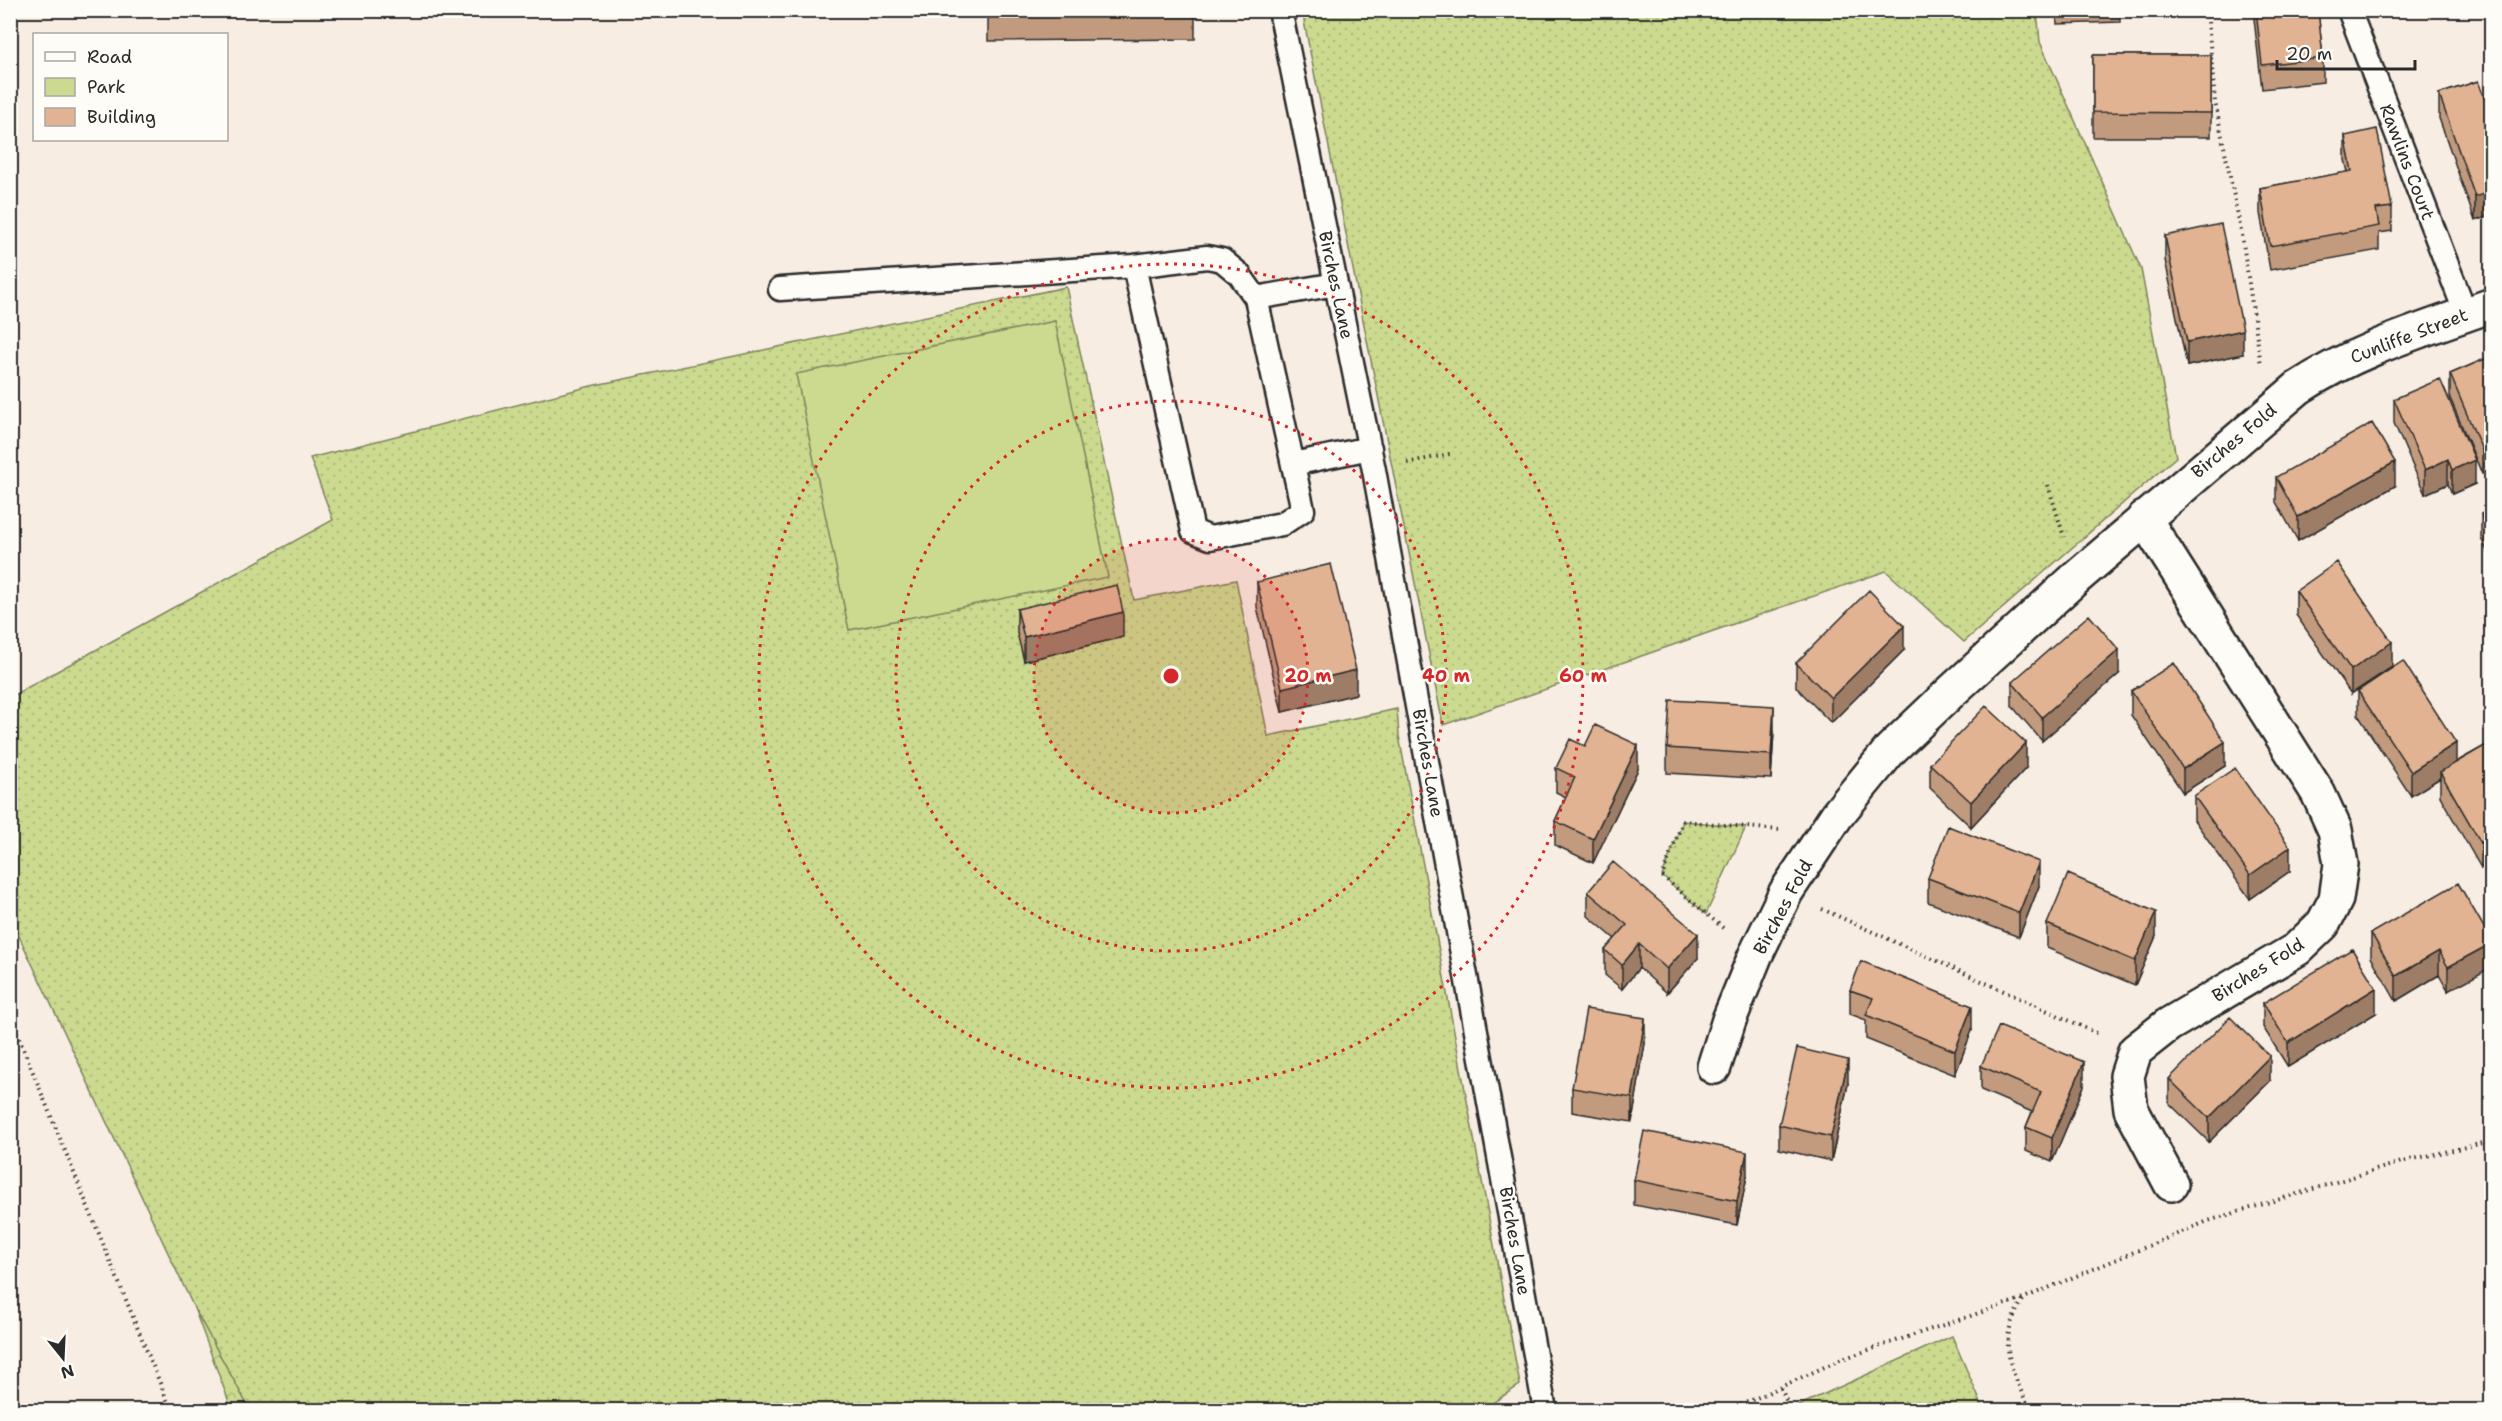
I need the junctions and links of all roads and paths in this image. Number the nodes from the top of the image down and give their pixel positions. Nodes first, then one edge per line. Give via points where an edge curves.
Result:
1 (1280, 10) edge
2 (2207, 10) edge
3 (2349, 10) edge
4 (1134, 266) junction
5 (1336, 284) junction
6 (780, 289) dead end
7 (1256, 298) junction
8 (2479, 310) edge
9 (2327, 368) joint
10 (2268, 412) junction
11 (1370, 448) junction
12 (1454, 453) dead end
13 (1293, 464) junction
14 (1374, 471) junction
15 (2048, 485) dead end
16 (2144, 518) junction
17 (2076, 578) junction
18 (1824, 834) junction
19 (1786, 892) junction
20 (1755, 956) junction
21 (10, 1016) edge
22 (2135, 1051) junction
23 (1714, 1067) dead end
24 (2492, 1141) edge
25 (2171, 1184) dead end
26 (2024, 1298) junction
27 (1781, 1388) junction
28 (171, 1410) edge
29 (1545, 1410) edge
30 (1730, 1410) edge
31 (1790, 1410) edge
32 (2030, 1410) edge

1 - 5 lane, Birches Lane
2 - 10 path via 2216,102 2242,236
3 - 8 lane, Rawlins Court
4 - 6 lane
4 - 7 lane via 1207,257 1222,260 1239,274
4 - 13 lane via 1193,531 1210,538 1282,524 1303,510
5 - 7 lane
5 - 11 lane, Birches Lane
7 - 13 lane
8 - 9 street, Cunliffe Street
9 - 10 street, Birches Fold
10 - 16 street, Birches Fold
11 - 13 lane
11 - 14 lane, Birches Lane
12 - 14 path
14 - 29 lane, Birches Lane
15 - 17 path
16 - 17 street, Birches Fold
16 - 22 street, Birches Fold via 2318,793 2335,830 2341,864 2336,899 2323,924 2297,949 2168,1024
17 - 18 street, Birches Fold via 1892,749
18 - 19 street, Birches Fold
18 - 20 path via 1683,821 1662,876
19 - 20 street, Birches Fold
19 - 22 path
20 - 23 street, Birches Fold
21 - 28 path
22 - 25 street via 2127,1076 2131,1109
24 - 26 path via 2405,1161 2208,1221
26 - 27 path via 1842,1359
26 - 32 path via 2014,1314 2007,1339 2009,1364
27 - 30 path
27 - 31 path

